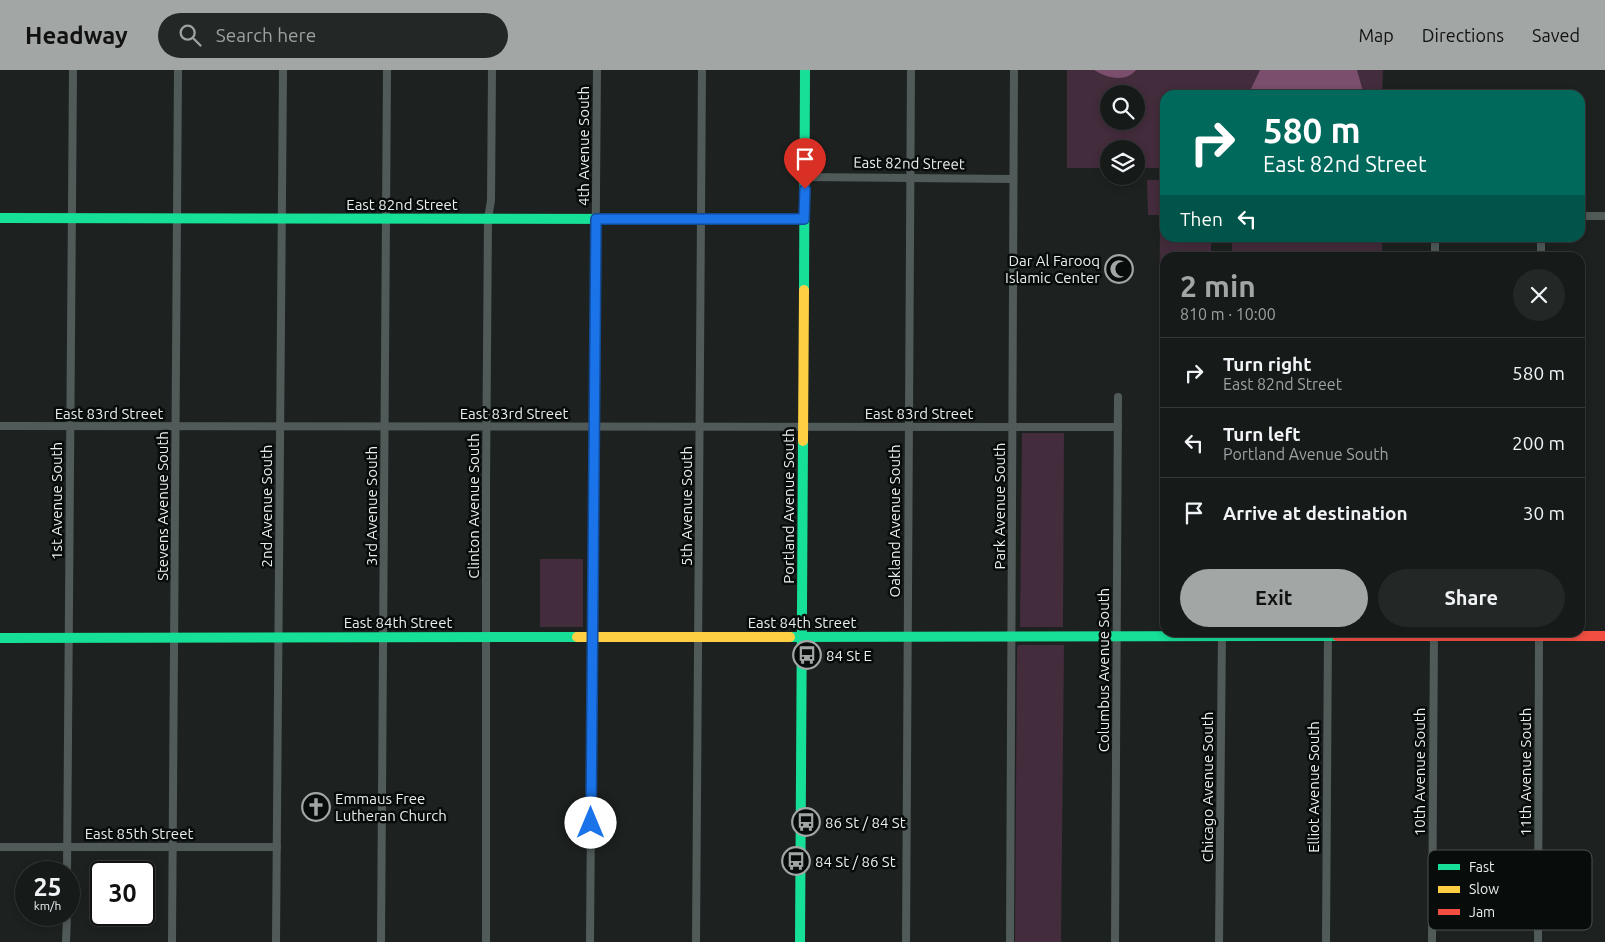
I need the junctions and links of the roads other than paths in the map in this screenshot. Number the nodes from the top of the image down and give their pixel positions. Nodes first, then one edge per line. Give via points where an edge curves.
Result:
1 (73, 70) edge
2 (178, 70) edge
3 (283, 70) edge
4 (387, 70) edge
5 (492, 70) edge
6 (597, 70) edge
7 (702, 70) edge
8 (805, 70) edge
9 (911, 70) edge
10 (1014, 70) edge
11 (805, 176) junction
12 (911, 177) junction
13 (1014, 179) junction
14 (1585, 216) edge
15 (1605, 216) edge
16 (0, 218) edge
17 (72, 218) junction
18 (178, 219) junction
19 (282, 219) junction
20 (386, 219) junction
21 (488, 219) junction
22 (596, 219) junction
23 (702, 219) junction
24 (804, 219) junction
25 (1118, 397) dead end
26 (0, 426) edge
27 (71, 426) junction
28 (176, 426) junction
29 (280, 426) junction
30 (385, 427) junction
31 (486, 427) junction
32 (594, 427) junction
33 (700, 427) junction
34 (803, 427) junction
35 (908, 427) junction
36 (1013, 427) junction
37 (1118, 427) junction
38 (1585, 635) edge
39 (1160, 636) edge
40 (1605, 636) edge
41 (279, 637) junction
42 (384, 637) junction
43 (486, 637) junction
44 (593, 637) junction
45 (698, 637) junction
46 (802, 637) junction
47 (907, 637) junction
48 (1012, 637) junction
49 (1117, 637) junction
50 (1222, 637) edge
51 (1328, 637) edge
52 (1434, 637) edge
53 (1539, 637) edge
54 (0, 638) edge
55 (69, 638) junction
56 (174, 638) junction
57 (0, 847) edge
58 (67, 847) junction
59 (172, 847) junction
60 (277, 847) junction
61 (1433, 850) edge
62 (1538, 850) edge
63 (67, 861) edge
64 (67, 926) edge
65 (66, 942) edge
66 (172, 942) edge
67 (276, 942) edge
68 (382, 942) edge
69 (486, 942) edge
70 (590, 942) edge
71 (696, 942) edge
72 (800, 942) edge
73 (906, 942) edge
74 (1010, 942) edge
75 (1115, 942) edge
76 (1220, 942) edge
77 (1326, 942) edge

1 - 17 street, 1st Avenue South
2 - 18 street, Stevens Avenue South
3 - 19 street, 2nd Avenue South
4 - 20 street, 3rd Avenue South
5 - 21 street, Clinton Avenue South
6 - 22 street, 4th Avenue South
7 - 23 street, 5th Avenue South
8 - 11 street, Portland Avenue South
9 - 12 street, Oakland Avenue South
10 - 13 street, Park Avenue South
11 - 12 street, East 82nd Street
11 - 24 street, Portland Avenue South
12 - 13 street, East 82nd Street
12 - 35 street, Oakland Avenue South
13 - 36 street, Park Avenue South
14 - 15 street
16 - 17 street, East 82nd Street
17 - 18 street, East 82nd Street
17 - 27 street, 1st Avenue South
18 - 19 street, East 82nd Street
18 - 28 street, Stevens Avenue South
19 - 20 street, East 82nd Street
19 - 29 street, 2nd Avenue South
20 - 21 street, East 82nd Street
20 - 30 street, 3rd Avenue South
21 - 22 street, East 82nd Street
21 - 31 street, Clinton Avenue South
22 - 23 street, East 82nd Street
22 - 32 street, 4th Avenue South
23 - 24 street, East 82nd Street
23 - 33 street, 5th Avenue South
24 - 34 street, Portland Avenue South
25 - 37 street, Columbus Avenue South
26 - 27 street, East 83rd Street
27 - 28 street, East 83rd Street
27 - 55 street, 1st Avenue South
28 - 29 street, East 83rd Street
28 - 56 street, Stevens Avenue South
29 - 30 street, East 83rd Street
29 - 41 street, 2nd Avenue South
30 - 31 street, East 83rd Street
30 - 42 street, 3rd Avenue South
31 - 32 street, East 83rd Street
31 - 43 street, Clinton Avenue South
32 - 33 street, East 83rd Street
32 - 44 street, 4th Avenue South
33 - 34 street, East 83rd Street
33 - 45 street, 5th Avenue South
34 - 35 street, East 83rd Street
34 - 46 street, Portland Avenue South
35 - 36 street, East 83rd Street
35 - 47 street, Oakland Avenue South
36 - 37 street, East 83rd Street
36 - 48 street, Park Avenue South
37 - 49 street, Columbus Avenue South
38 - 40 street, East 84th Street
39 - 49 street, East 84th Street
41 - 42 street, East 84th Street
41 - 56 street, East 84th Street
41 - 60 street, 2nd Avenue South
42 - 43 street, East 84th Street
42 - 68 street, 3rd Avenue South
43 - 44 street, East 84th Street
43 - 69 street, Clinton Avenue South
44 - 45 street, East 84th Street
44 - 70 street, 4th Avenue South
45 - 46 street, East 84th Street
45 - 71 street, 5th Avenue South
46 - 47 street, East 84th Street
46 - 72 street, Portland Avenue South
47 - 48 street, East 84th Street
47 - 73 street, Oakland Avenue South
48 - 49 street, East 84th Street
48 - 74 street, Park Avenue South
49 - 75 street, Columbus Avenue South
50 - 76 street, Chicago Avenue South
51 - 77 street, Elliot Avenue South
52 - 61 street, 10th Avenue South
53 - 62 street, 11th Avenue South
54 - 55 street, East 84th Street
55 - 56 street, East 84th Street
55 - 58 street, 1st Avenue South
56 - 59 street, Stevens Avenue South
57 - 58 street, East 85th Street
58 - 59 street, East 85th Street
58 - 63 street, 1st Avenue South
59 - 60 street, East 85th Street
59 - 66 street, Stevens Avenue South
60 - 67 street, 2nd Avenue South
64 - 65 street

